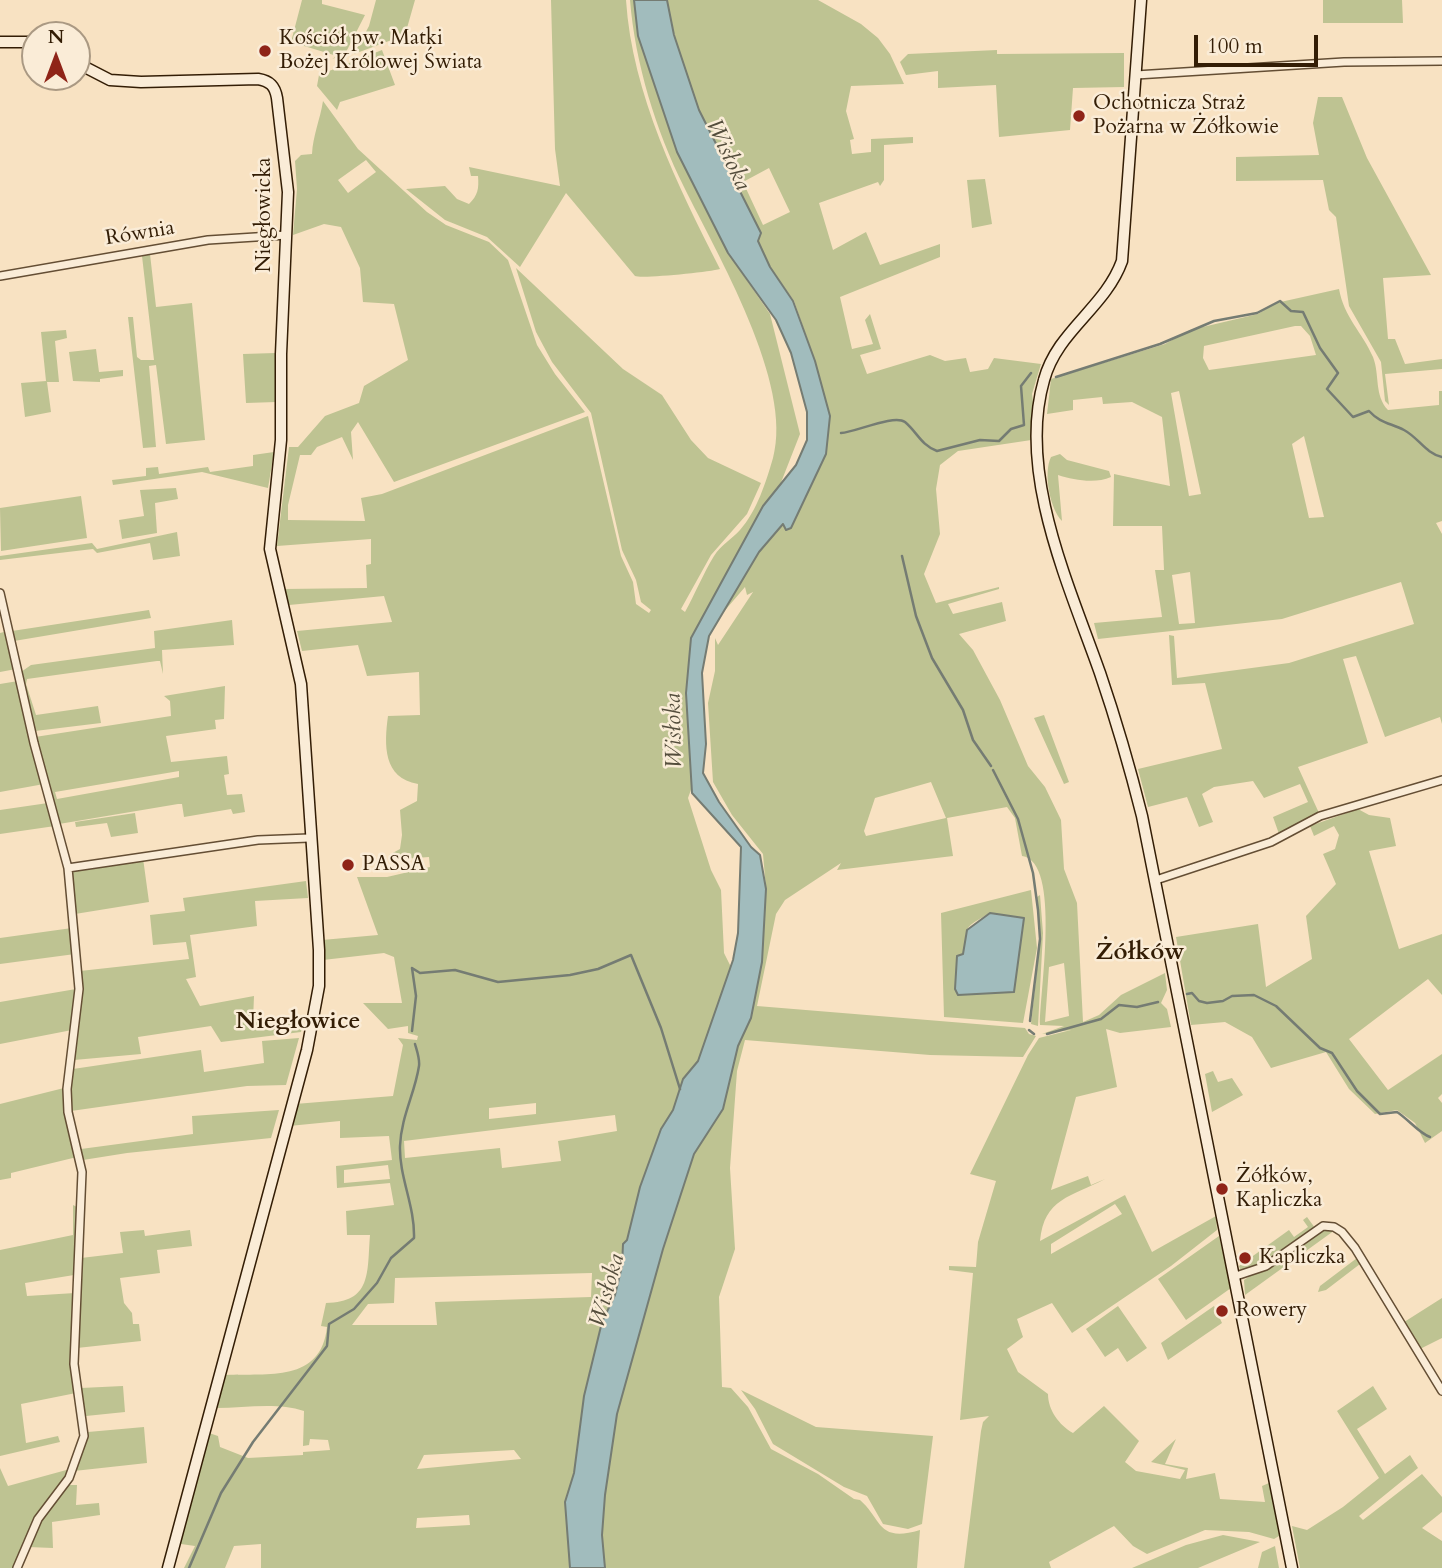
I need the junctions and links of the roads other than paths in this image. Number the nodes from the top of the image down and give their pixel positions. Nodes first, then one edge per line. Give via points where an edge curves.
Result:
1 (1141, 0) edge
2 (0, 42) edge
3 (21, 42) edge
4 (1442, 61) edge
5 (91, 70) edge
6 (1136, 75) junction
7 (287, 235) junction
8 (0, 276) edge
9 (0, 593) edge
10 (1442, 780) edge
11 (309, 838) junction
12 (68, 867) junction
13 (1156, 880) junction
14 (1233, 1277) junction
15 (1442, 1391) edge
16 (17, 1568) edge
17 (169, 1568) edge
18 (1292, 1568) edge

1 - 6 street
2 - 3 street
4 - 6 street
5 - 7 street, Niegłowicka via 110,80 258,79 272,85 287,172
6 - 13 street via 1122,261 1114,282 1054,353 1044,380 1039,490 1129,765
7 - 8 street, Równia via 208,240
7 - 11 street, Niegłowicka via 281,440 270,547 301,684
9 - 12 street
10 - 13 street via 1320,816 1271,842
11 - 12 street via 258,840
11 - 17 street, Niegłowicka via 320,950 312,1024
12 - 16 street via 79,989 68,1112 82,1172 74,1364 85,1432 69,1478 38,1519
13 - 14 street
14 - 15 street via 1266,1266 1318,1228 1338,1229
14 - 18 street

